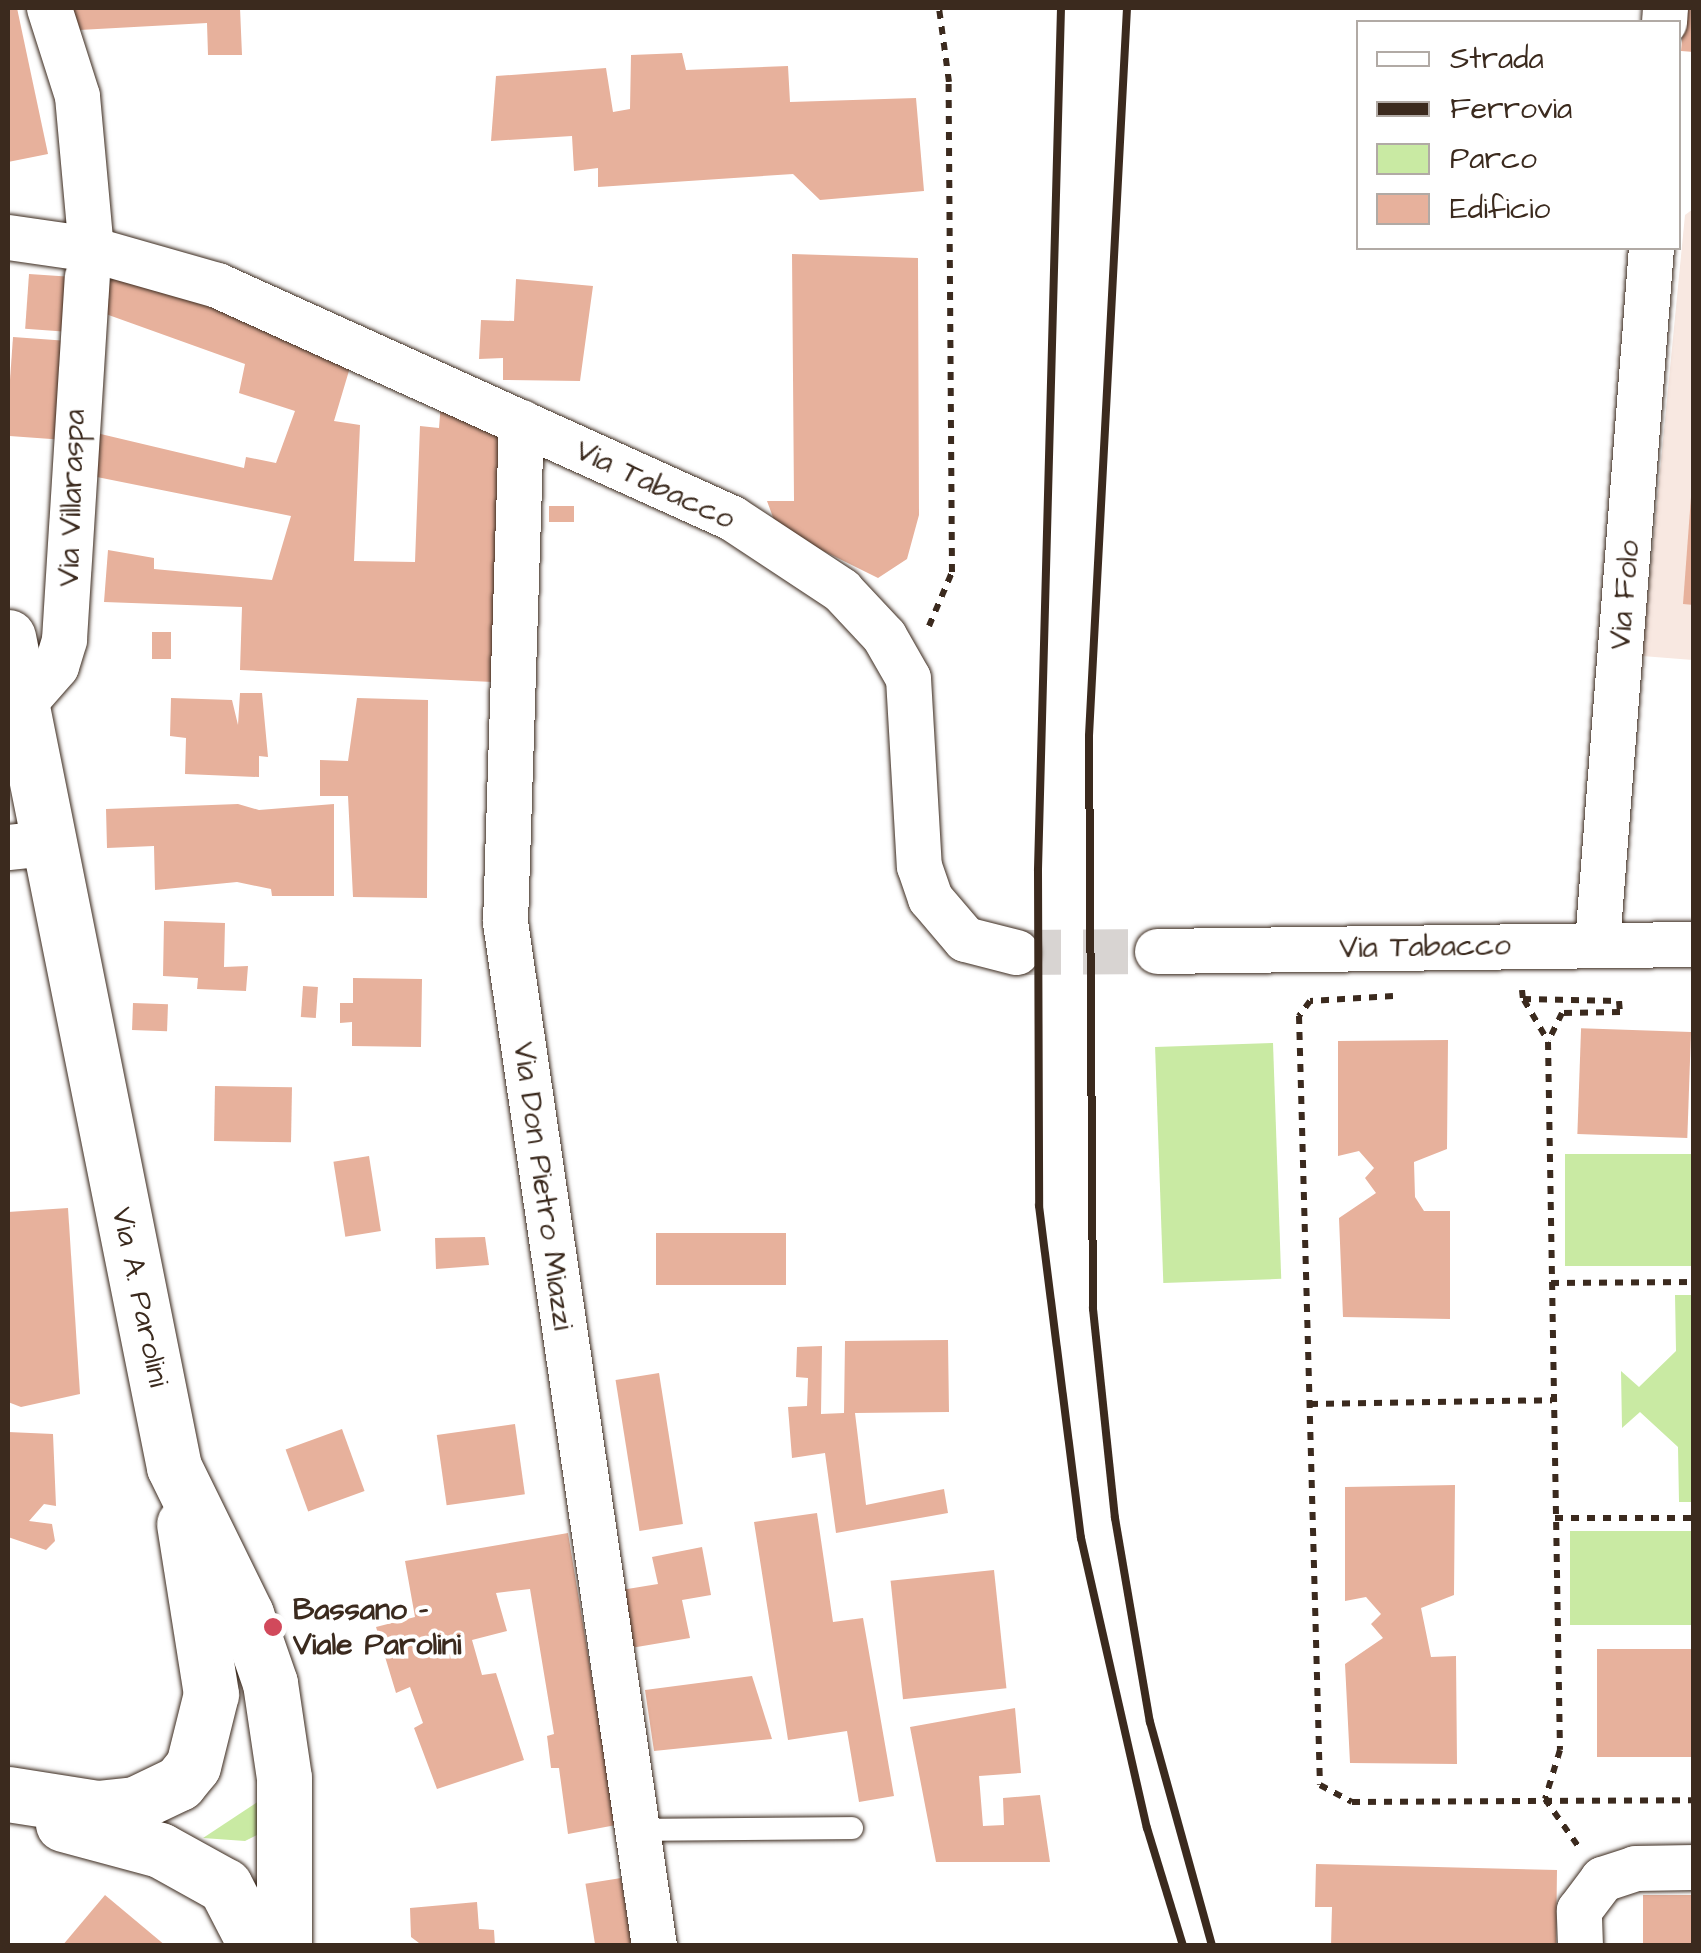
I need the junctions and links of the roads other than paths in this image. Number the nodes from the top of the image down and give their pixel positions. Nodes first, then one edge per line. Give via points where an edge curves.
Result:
1 (49, 8) edge
2 (1651, 250) edge
3 (48, 254) edge
4 (521, 422) junction
5 (8, 637) edge
6 (21, 706) junction
7 (27, 845) edge
8 (1597, 943) junction
9 (1694, 944) edge
10 (1156, 951) tunnel mouth
11 (1016, 952) tunnel mouth
12 (174, 1466) junction
13 (8, 1794) edge
14 (8, 1808) edge
15 (852, 1828) dead end
16 (638, 1830) junction
17 (1694, 1867) edge
18 (256, 1946) edge
19 (284, 1946) edge
20 (654, 1946) edge
21 (1580, 1946) edge

1 - 3 street, Via Villaraspa via 77,96
2 - 8 street, Via Folo
3 - 4 street, Via Tabacco via 217,285
3 - 6 street, Via Villaraspa via 64,639 56,666
4 - 11 street, Via Tabacco via 732,518 841,590 884,636 908,678 919,866 930,898 966,938
4 - 16 street, Via Don Pietro Miazzi via 505,922
5 - 6 main road, Via A. Parolini
6 - 7 main road, Via A. Parolini
7 - 12 main road, Via A. Parolini
8 - 9 street, Via Tabacco
8 - 10 street, Via Tabacco
12 - 13 main road via 211,1694 193,1766 179,1783 134,1804 98,1808
12 - 19 main road, Via A. Parolini via 246,1614 270,1684 284,1778
14 - 18 main road via 160,1850 225,1886
15 - 16 lane
16 - 20 street, Via Don Pietro Miazzi
17 - 21 street via 1635,1868 1602,1880 1579,1910

